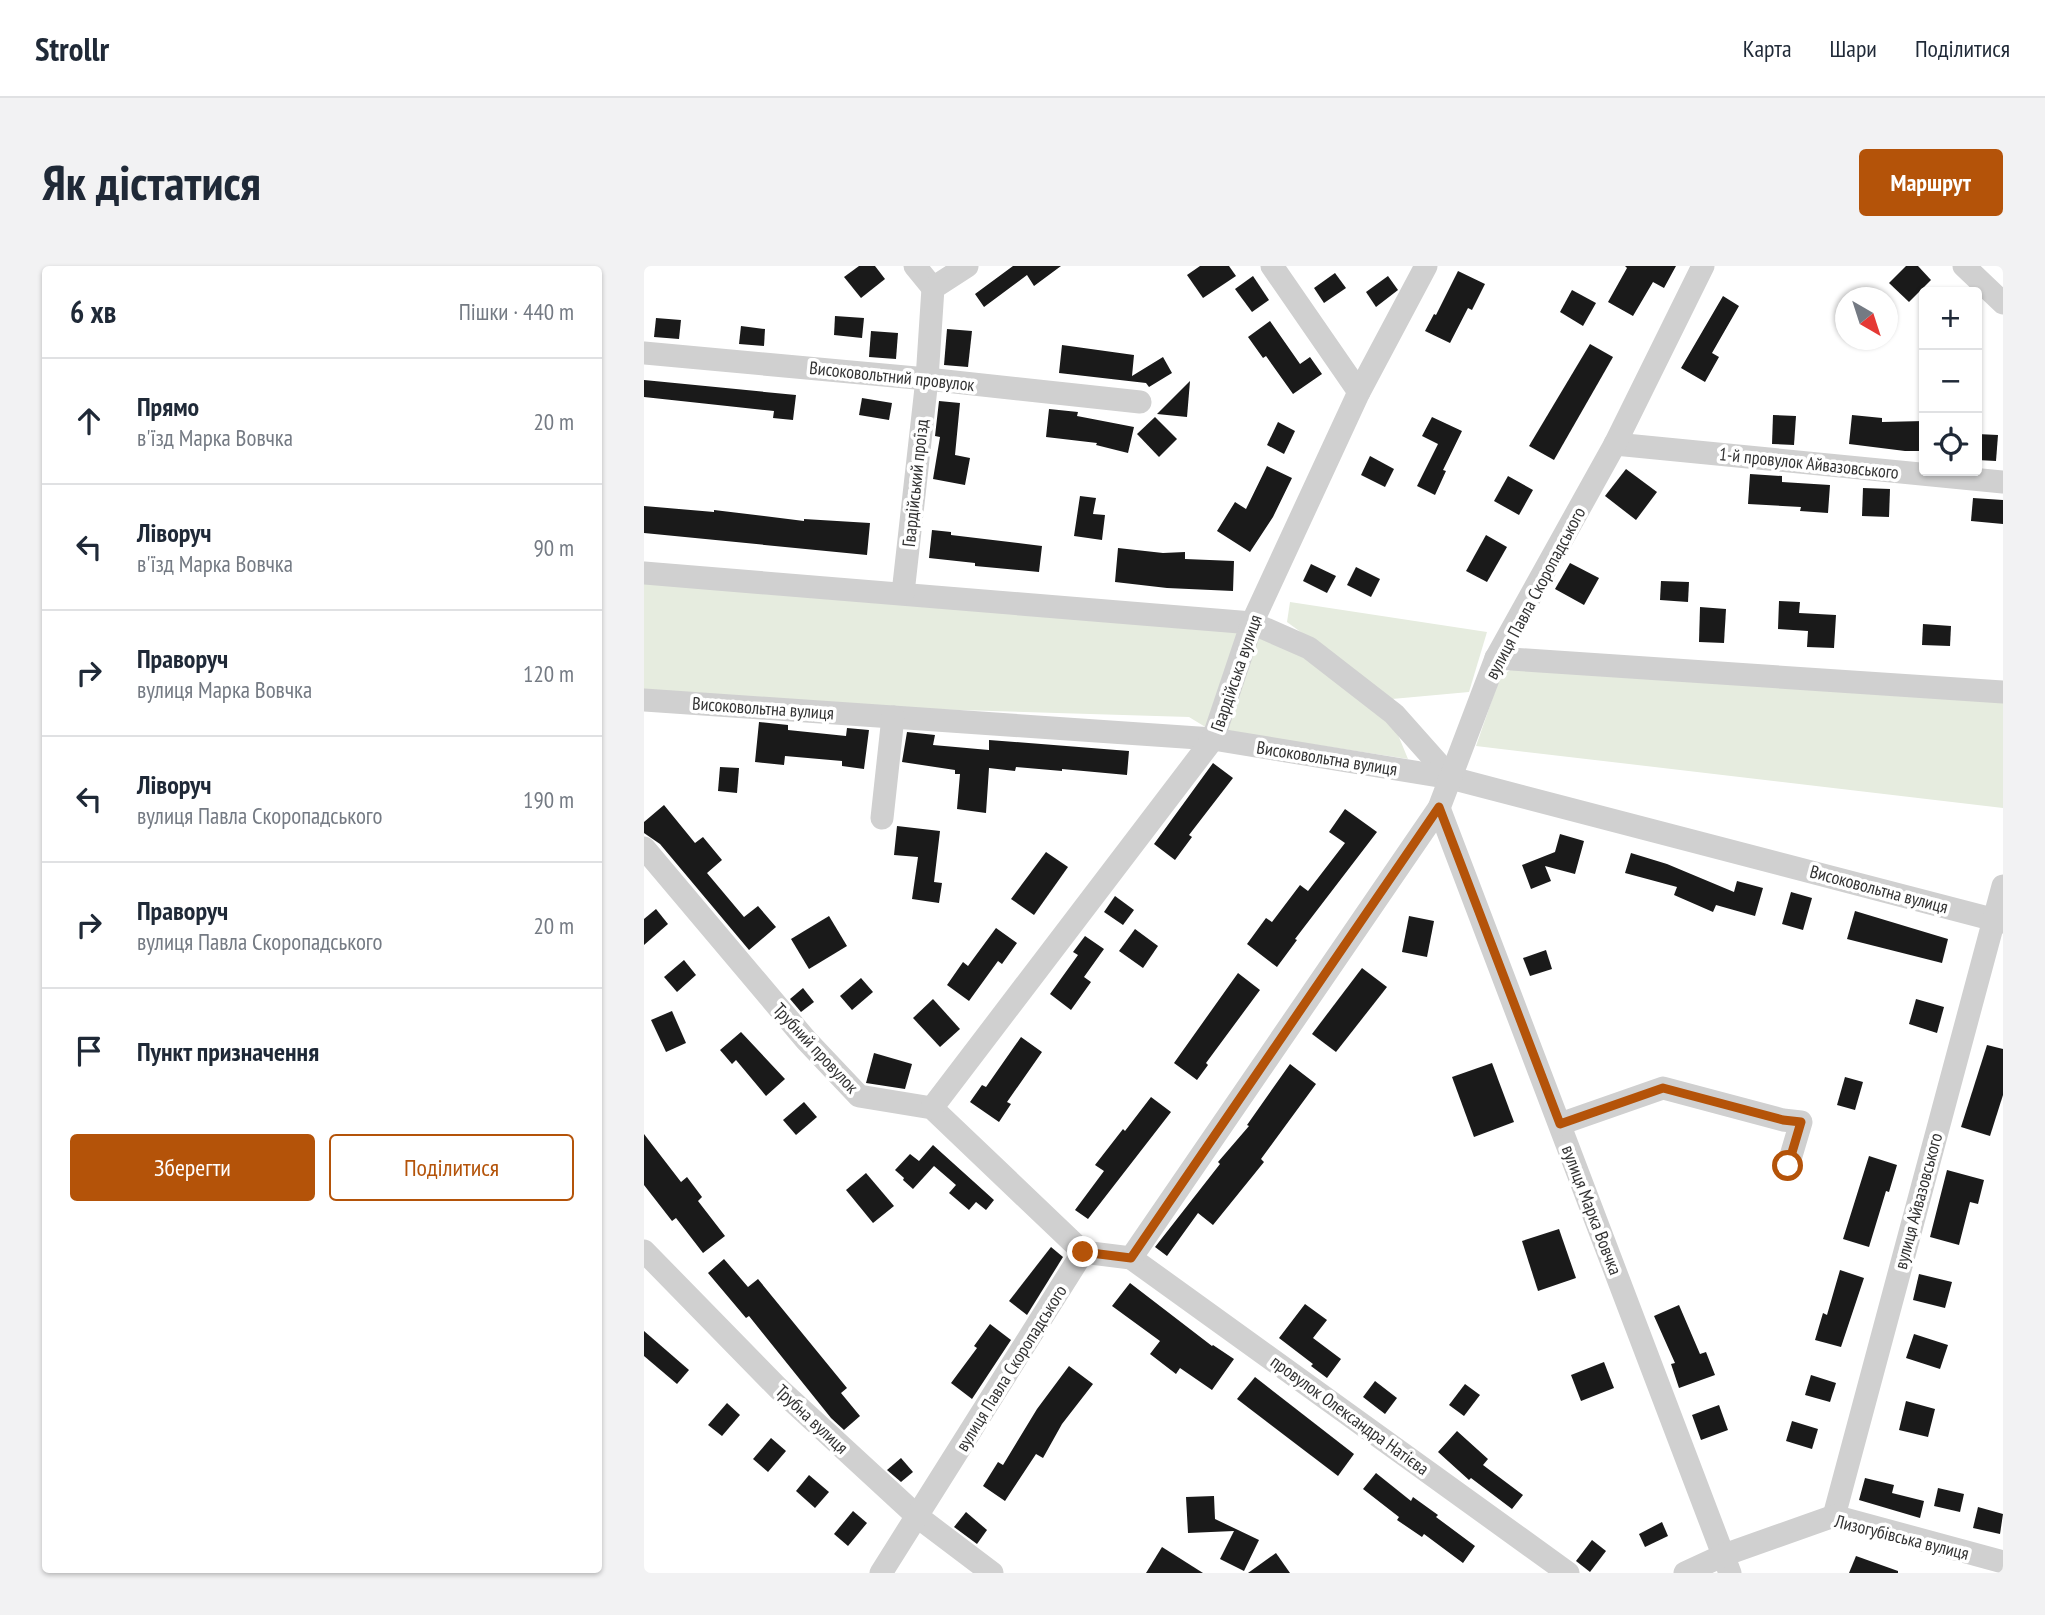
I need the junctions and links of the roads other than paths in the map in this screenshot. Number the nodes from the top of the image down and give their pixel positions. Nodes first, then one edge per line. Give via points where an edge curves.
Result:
1 (915, 266) edge
2 (967, 266) edge
3 (1272, 266) edge
4 (1426, 266) edge
5 (1703, 266) edge
6 (1964, 266) edge
7 (933, 288) junction
8 (2003, 303) edge
9 (644, 353) edge
10 (927, 379) junction
11 (1359, 392) junction
12 (1140, 402) dead end
13 (1615, 444) junction
14 (2003, 482) edge
15 (644, 573) edge
16 (903, 593) junction
17 (1252, 623) junction
18 (1496, 658) junction
19 (2003, 692) edge
20 (644, 700) edge
21 (893, 717) junction
22 (1213, 739) junction
23 (1451, 778) junction
24 (1439, 807) junction
25 (882, 818) dead end
26 (644, 848) edge
27 (2003, 886) edge
28 (1998, 920) edge
29 (932, 1108) junction
30 (1560, 1124) junction
31 (1788, 1166) dead end
32 (644, 1251) edge
33 (1083, 1252) junction
34 (1131, 1258) junction
35 (1834, 1516) junction
36 (918, 1517) junction
37 (2003, 1562) edge
38 (1727, 1564) edge
39 (881, 1573) edge
40 (992, 1573) edge
41 (1568, 1573) edge
42 (1685, 1573) edge

1 - 7 street
2 - 7 street
3 - 11 street
4 - 11 street, Гвардійська вулиця
5 - 13 street, вулиця Павла Скоропадського
6 - 8 street
7 - 10 street, Гвардійський проїзд
9 - 10 street, Високовольтний провулок
10 - 12 street, Високовольтний провулок
10 - 16 street, Гвардійський проїзд
11 - 17 street, Гвардійська вулиця
13 - 14 street, 1-й провулок Айвазовського
13 - 18 street, вулиця Павла Скоропадського
15 - 16 street
16 - 17 street
17 - 22 street, Гвардійська вулиця
17 - 23 street via 1309,648 1395,714
18 - 19 street
18 - 23 street, вулиця Павла Скоропадського
20 - 21 street, Високовольтна вулиця
21 - 22 street, Високовольтна вулиця
21 - 25 street
22 - 23 street, Високовольтна вулиця
22 - 29 street, Гвардійська вулиця
23 - 24 street, вулиця Павла Скоропадського
23 - 28 street, Високовольтна вулиця
24 - 30 street, вулиця Марка Вовчка
24 - 34 street, вулиця Павла Скоропадського
26 - 29 street, Трубний провулок via 859,1096
27 - 28 street, вулиця Айвазовського
28 - 35 street, вулиця Айвазовського
29 - 33 street
30 - 31 street via 1663,1088 1801,1122
30 - 38 street, вулиця Марка Вовчка
32 - 36 street, Трубна вулиця via 778,1388
33 - 34 street
33 - 36 street, вулиця Павла Скоропадського
34 - 41 street, провулок Олександра Натієва
35 - 37 street, Лизогубівська вулиця
35 - 38 street, Лизогубівська вулиця
36 - 39 street, вулиця Павла Скоропадського
36 - 40 street, Трубна вулиця
38 - 42 street, Лизогубівська вулиця

